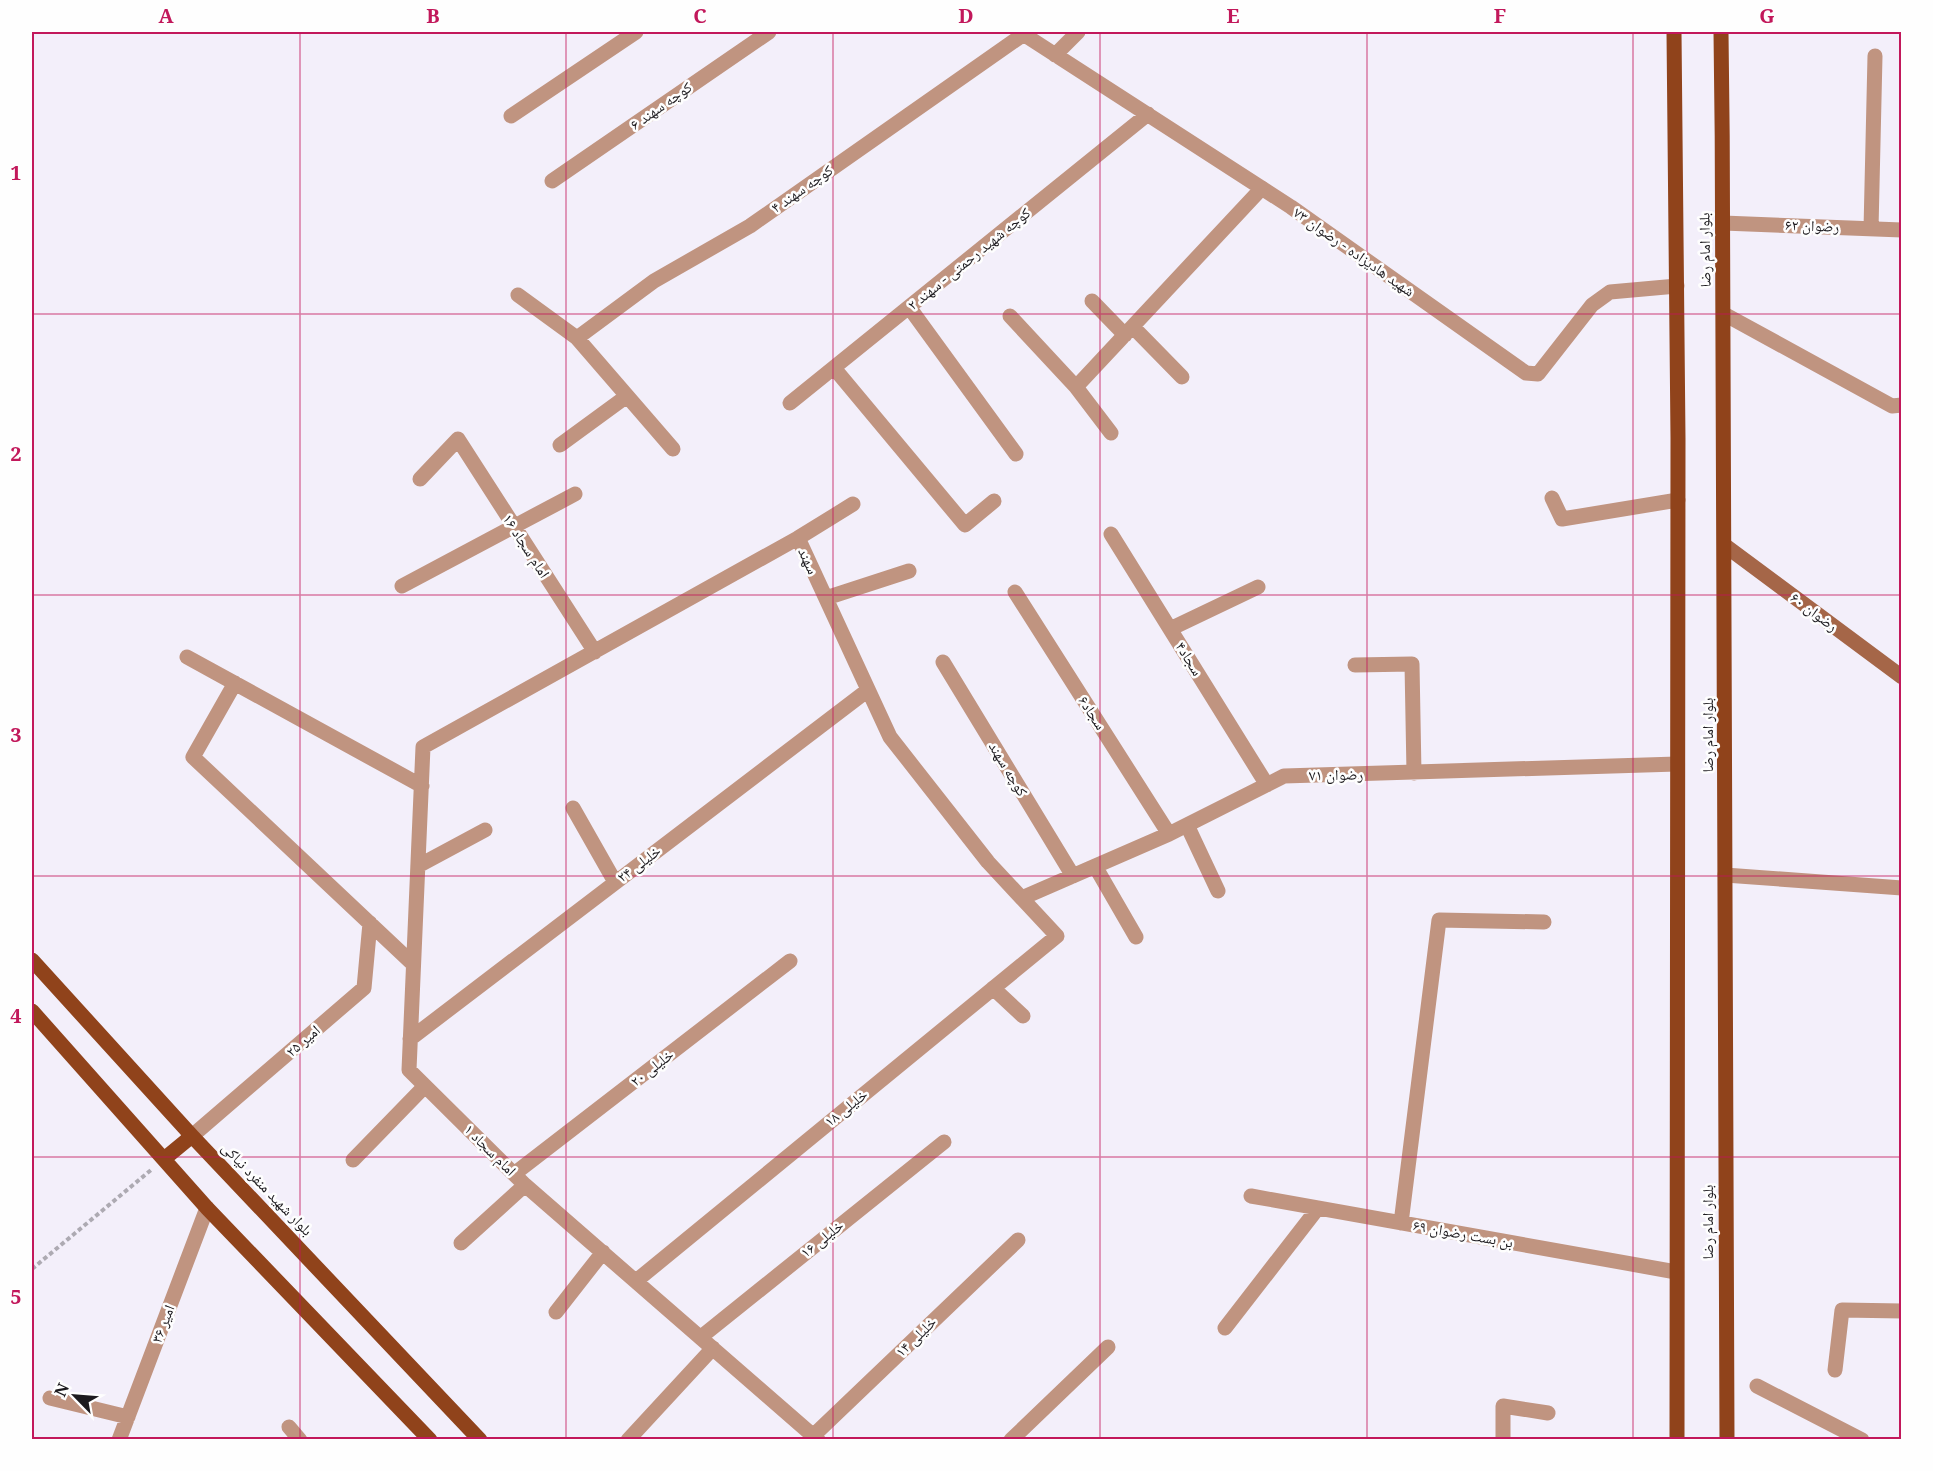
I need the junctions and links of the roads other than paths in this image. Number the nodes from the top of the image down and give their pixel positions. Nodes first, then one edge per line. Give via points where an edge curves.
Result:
1 (636, 32) edge
2 (769, 32) edge
3 (1078, 32) edge
4 (1674, 32) edge
5 (1721, 32) edge
6 (1022, 33) edge
7 (1055, 54) junction
8 (1875, 56) dead end
9 (1148, 114) junction
10 (512, 117) dead end
11 (552, 182) dead end
12 (1262, 188) junction
13 (1723, 223) junction
14 (1871, 229) junction
15 (1902, 230) edge
16 (1677, 286) junction
17 (518, 295) dead end
18 (1092, 301) dead end
19 (909, 307) junction
20 (1724, 314) junction
21 (1010, 316) dead end
22 (1129, 331) junction
23 (577, 338) junction
24 (834, 368) junction
25 (1182, 377) dead end
26 (1076, 387) junction
27 (627, 396) junction
28 (790, 403) dead end
29 (1902, 405) edge
30 (1112, 433) dead end
31 (561, 445) dead end
32 (673, 449) dead end
33 (1016, 454) dead end
34 (420, 479) dead end
35 (575, 494) dead end
36 (1552, 498) dead end
37 (1678, 500) junction
38 (994, 501) dead end
39 (853, 504) dead end
40 (514, 527) junction
41 (1111, 534) dead end
42 (798, 538) junction
43 (1726, 547) junction
44 (909, 571) dead end
45 (402, 586) dead end
46 (1258, 587) dead end
47 (1015, 592) dead end
48 (826, 598) junction
49 (1170, 629) junction
50 (595, 652) junction
51 (187, 657) dead end
52 (943, 662) dead end
53 (1355, 665) dead end
54 (1902, 677) edge
55 (235, 683) junction
56 (868, 690) junction
57 (423, 747) joint
58 (1677, 764) junction
59 (1414, 772) junction
60 (1267, 784) junction
61 (422, 786) junction
62 (573, 808) dead end
63 (1187, 825) junction
64 (485, 830) dead end
65 (1169, 834) junction
66 (418, 866) junction
67 (1095, 866) junction
68 (1725, 875) junction
69 (1072, 876) junction
70 (615, 882) junction
71 (1902, 888) edge
72 (1218, 891) dead end
73 (1022, 898) junction
74 (1544, 922) dead end
75 (369, 923) junction
76 (1057, 936) joint
77 (1136, 937) dead end
78 (32, 960) edge
79 (790, 961) dead end
80 (414, 964) junction
81 (993, 988) junction
82 (32, 1011) edge
83 (1023, 1016) dead end
84 (410, 1039) junction
85 (425, 1086) junction
86 (192, 1136) junction
87 (944, 1142) dead end
88 (164, 1159) junction
89 (353, 1160) dead end
90 (520, 1179) junction
91 (1251, 1197) dead end
92 (207, 1208) junction
93 (1318, 1208) junction
94 (1401, 1223) junction
95 (1018, 1240) dead end
96 (461, 1243) dead end
97 (603, 1252) junction
98 (1676, 1272) junction
99 (636, 1281) junction
100 (1902, 1311) edge
101 (556, 1312) dead end
102 (1225, 1328) dead end
103 (701, 1337) junction
104 (1108, 1347) dead end
105 (714, 1348) junction
106 (1835, 1370) dead end
107 (1757, 1386) dead end
108 (50, 1398) dead end
109 (1548, 1413) dead end
110 (128, 1417) junction
111 (288, 1426) dead end
112 (423, 1437) edge
113 (816, 1437) edge
114 (119, 1440) edge
115 (300, 1440) edge
116 (480, 1440) edge
117 (627, 1440) edge
118 (1011, 1440) edge
119 (1503, 1440) edge
120 (1677, 1440) edge
121 (1727, 1440) edge
122 (1862, 1440) edge

1 - 10 street
2 - 11 street, کوچه سهند ۶
3 - 7 street
4 - 16 main road, بلوار امام رضا
5 - 13 main road, بلوار امام رضا
6 - 7 street, شهید هادیزاده - رضوان ۷۳
6 - 23 street, کوچه سهند ۴ via 750,226 654,281
7 - 9 street, شهید هادیزاده - رضوان ۷۳
8 - 14 street
9 - 12 street, شهید هادیزاده - رضوان ۷۳
9 - 19 street, کوچه شهید رحمتی - سهند ۲
12 - 16 street, شهید هادیزاده - رضوان ۷۳ via 1526,373 1538,374 1592,305 1610,292
12 - 22 street
13 - 14 street, رضوان ۶۲
13 - 20 main road, بلوار امام رضا
14 - 15 street, رضوان ۶۲
16 - 37 main road, بلوار امام رضا
17 - 23 street
18 - 22 street
19 - 24 street, کوچه شهید رحمتی - سهند ۲
19 - 33 street
20 - 29 street via 1892,406
20 - 43 main road, بلوار امام رضا
21 - 26 street
22 - 25 street
22 - 26 street
23 - 27 street
24 - 28 street, کوچه شهید رحمتی - سهند ۲
24 - 38 street via 965,525
26 - 30 street
27 - 31 street
27 - 32 street
34 - 40 street, امام سجاد ۱۶ via 458,440
35 - 40 street
36 - 37 street via 1562,519
37 - 58 main road, بلوار امام رضا
39 - 42 street
40 - 45 street
40 - 50 street, امام سجاد ۱۶
41 - 49 street, سجاد۴
42 - 48 street, سهند
42 - 50 street, سهند
43 - 54 main road, رضوان ۶۰
43 - 68 main road, بلوار امام رضا
44 - 48 street
46 - 49 street
47 - 65 street, سجاد۶
48 - 56 street, سهند
49 - 60 street, سجاد۴
50 - 57 street, سهند
51 - 55 street
52 - 69 street, كوچه سهند
53 - 59 street via 1412,664
55 - 61 street
55 - 75 street via 193,757
56 - 70 street, خلیلی ۲۴
56 - 73 street, سهند via 890,737 988,862
57 - 61 street, امام سجاد ۱
58 - 59 street, رضوان ۷۱
58 - 98 main road, بلوار امام رضا
59 - 60 street, رضوان ۷۱ via 1284,776
60 - 63 street, رضوان ۷۱
61 - 66 street, امام سجاد ۱
62 - 70 street
63 - 65 street, رضوان ۷۱
63 - 72 street
64 - 66 street
65 - 67 street, رضوان ۷۱
66 - 80 street, امام سجاد ۱
67 - 69 street, رضوان ۷۱
67 - 77 street
68 - 71 street
68 - 121 main road, بلوار امام رضا
69 - 73 street, رضوان ۷۱
70 - 84 street, خلیلی ۲۴
73 - 76 street, سهند
74 - 94 street via 1440,920
75 - 80 street
75 - 86 street, امیر ۲۵ via 364,988
76 - 81 street, خلیلی ۱۸
78 - 86 main road, بلوار شهید منفرد نیاکی
79 - 90 street, خلیلی ۲۰
80 - 84 street, امام سجاد ۱
81 - 83 street
81 - 99 street, خلیلی ۱۸
82 - 88 main road
84 - 85 street, امام سجاد ۱ via 408,1070
85 - 89 street
85 - 90 street, امام سجاد ۱
86 - 88 main road
86 - 116 main road, بلوار شهید منفرد نیاکی
87 - 103 street, خلیلی ۱۶
88 - 92 main road
90 - 96 street, خلیلی ۲۰
90 - 97 street, امام سجاد ۱
91 - 93 street, بن بست رضوان ۶۹
92 - 110 street, امیر ۳۶
92 - 112 main road
93 - 94 street, بن بست رضوان ۶۹
93 - 102 street
94 - 98 street, بن بست رضوان ۶۹
95 - 113 street, خلیلی ۱۴
97 - 99 street, امام سجاد ۱
97 - 101 street
98 - 120 main road, بلوار امام رضا
99 - 103 street, امام سجاد ۱
100 - 106 street via 1842,1310
103 - 105 street, امام سجاد ۱
104 - 118 street
105 - 113 street, امام سجاد ۱
105 - 117 street
107 - 122 street
108 - 110 street
109 - 119 street via 1503,1406
110 - 114 street, امیر ۳۶
111 - 115 street

